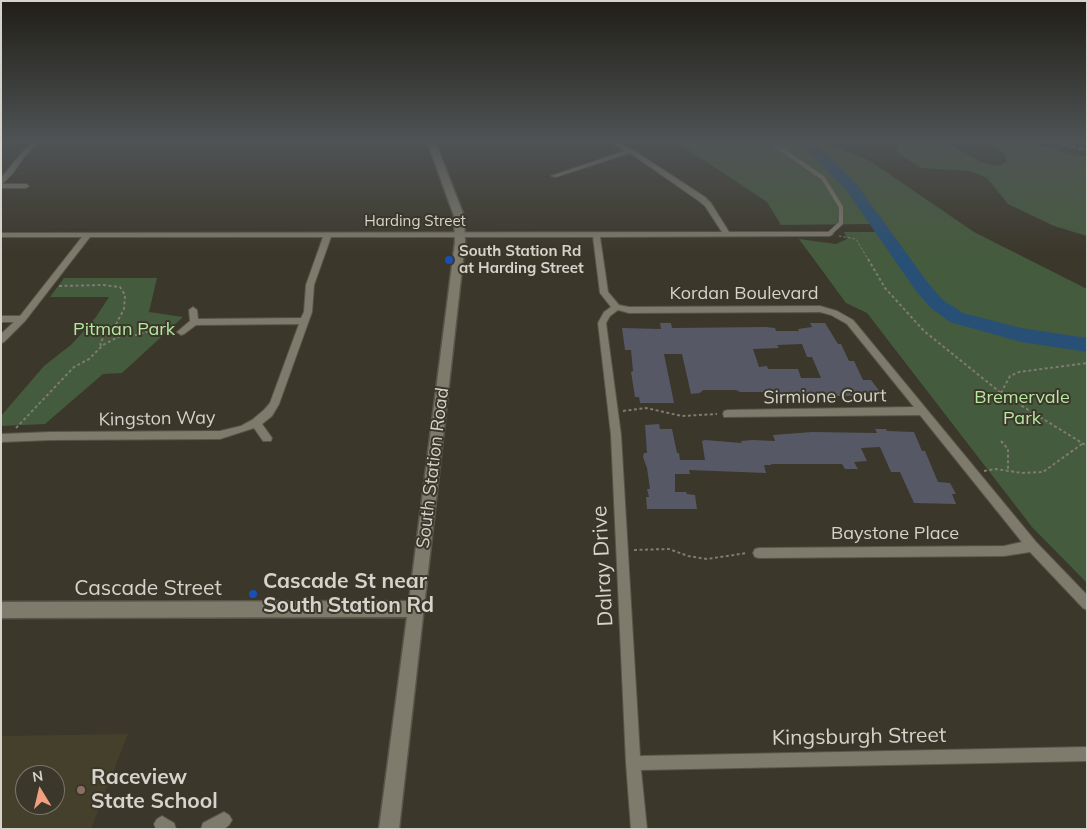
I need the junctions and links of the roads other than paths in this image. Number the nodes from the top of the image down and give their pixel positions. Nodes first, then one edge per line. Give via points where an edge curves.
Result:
1 (445, 180) edge
2 (674, 180) edge
3 (824, 180) edge
4 (1, 184) edge
5 (26, 186) dead end
6 (726, 233) junction
7 (328, 234) junction
8 (460, 234) junction
9 (596, 234) junction
10 (829, 234) joint
11 (88, 235) junction
12 (1, 236) edge
13 (616, 307) junction
14 (193, 310) dead end
15 (1, 319) edge
16 (22, 319) junction
17 (304, 321) junction
18 (194, 322) junction
19 (181, 332) dead end
20 (1, 340) edge
21 (922, 411) junction
22 (728, 414) road end
23 (256, 423) junction
24 (5, 438) edge
25 (267, 438) dead end
26 (1032, 546) junction
27 (759, 552) road end
28 (1087, 604) edge
29 (416, 609) junction
30 (1, 610) edge
31 (1087, 754) edge
32 (633, 763) junction
33 (224, 820) dead end
34 (209, 829) edge
35 (389, 829) edge
36 (639, 829) edge

1 - 8 main road, South Station Road via 459,216
2 - 6 street via 708,205
3 - 10 lane via 841,207 841,223
4 - 5 street
6 - 9 street, Harding Street
6 - 10 street, Harding Street
7 - 8 street, Harding Street
7 - 11 street, Harding Street
7 - 17 street, Kingston Way via 310,284 308,312
8 - 9 street, Harding Street
8 - 29 main road, South Station Road
9 - 13 street via 604,293
11 - 12 street, Harding Street
11 - 16 street
13 - 21 street, Kordan Boulevard via 629,310 820,309 834,313 850,322
13 - 32 street, Dalray Drive via 606,314 602,323 613,412
14 - 18 street
15 - 16 street
16 - 20 street
17 - 18 street
17 - 23 street, Kingston Way via 274,404
18 - 19 street
21 - 22 street, Sirmione Court
21 - 26 street, Kordan Boulevard
23 - 24 street, Kingston Way via 220,435
23 - 25 street
26 - 27 street, Baystone Place via 1004,550
26 - 28 street, Kordan Boulevard
29 - 30 main road, Cascade Street
29 - 35 main road, South Station Road
31 - 32 street, Kingsburgh Street
32 - 36 street, Dalray Drive
33 - 34 street

